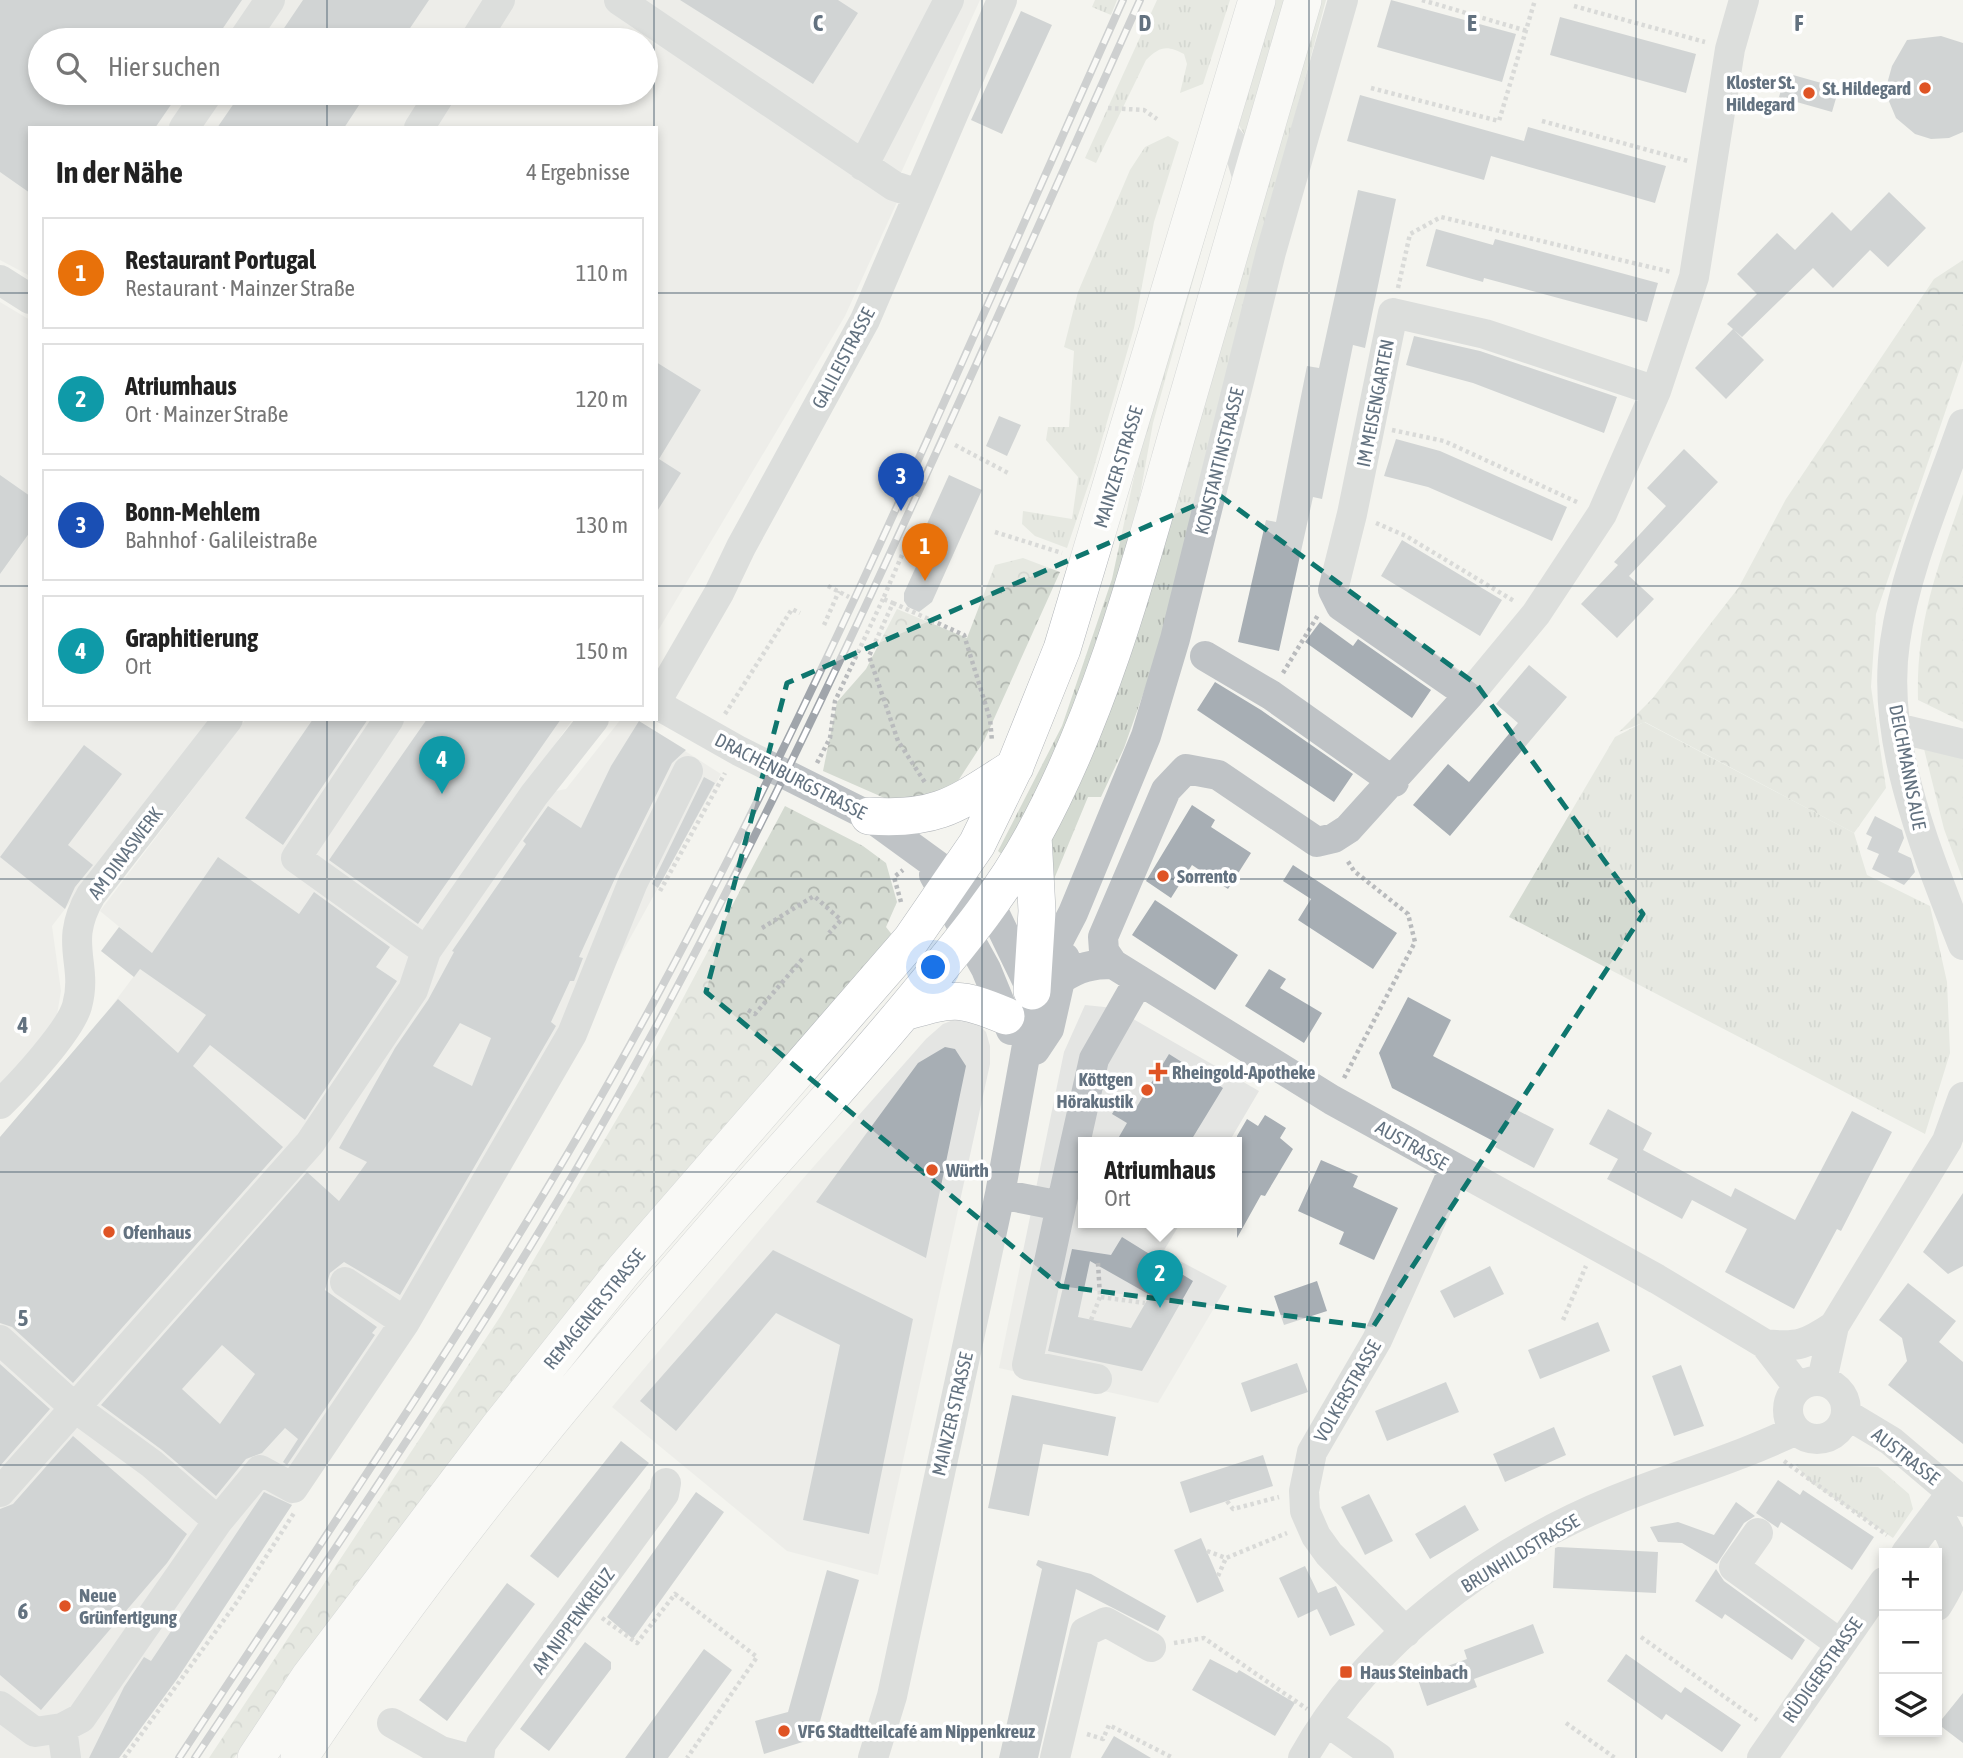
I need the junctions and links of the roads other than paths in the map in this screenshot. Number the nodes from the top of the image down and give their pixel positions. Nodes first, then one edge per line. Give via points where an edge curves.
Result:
1 (270, 0) edge
2 (500, 0) edge
3 (618, 0) edge
4 (949, 0) edge
5 (1002, 0) edge
6 (1257, 0) edge
7 (1303, 0) edge
8 (1343, 0) edge
9 (1744, 0) edge
10 (251, 28) edge
11 (482, 28) edge
12 (200, 105) edge
13 (433, 105) edge
14 (185, 126) edge
15 (420, 126) edge
16 (1219, 128) junction
17 (863, 166) junction
18 (1249, 183) junction
19 (918, 194) junction
20 (0, 280) edge
21 (28, 298) edge
22 (1656, 391) junction
23 (1963, 424) edge
24 (1205, 656) dead end
25 (1469, 695) junction
26 (658, 700) edge
27 (658, 704) edge
28 (226, 721) edge
29 (387, 721) edge
30 (592, 721) edge
31 (1897, 728) junction
32 (1963, 744) edge
33 (1004, 757) junction
34 (688, 771) dead end
35 (1394, 782) junction
36 (869, 816) junction
37 (1033, 836) junction
38 (950, 886) junction
39 (990, 904) junction
40 (968, 934) junction
41 (1963, 945) edge
42 (426, 951) junction
43 (1113, 964) junction
44 (1139, 980) junction
45 (1047, 985) junction
46 (904, 1012) junction
47 (1006, 1016) junction
48 (1023, 1067) junction
49 (1963, 1097) edge
50 (0, 1104) edge
51 (1454, 1169) junction
52 (1000, 1194) junction
53 (1061, 1206) junction
54 (345, 1282) dead end
55 (405, 1322) junction
56 (1834, 1325) junction
57 (0, 1340) edge
58 (1765, 1344) junction
59 (1097, 1379) dead end
60 (1810, 1384) junction
61 (74, 1407) junction
62 (1846, 1414) junction
63 (1784, 1436) junction
64 (666, 1483) dead end
65 (0, 1492) edge
66 (1951, 1502) edge
67 (218, 1521) junction
68 (1758, 1533) dead end
69 (1910, 1548) edge
70 (1879, 1589) edge
71 (1942, 1599) edge
72 (1406, 1632) junction
73 (1839, 1643) junction
74 (1151, 1647) road end
75 (0, 1706) edge
76 (1326, 1721) junction
77 (392, 1723) dead end
78 (62, 1728) junction
79 (1769, 1747) edge
80 (66, 1758) edge
81 (256, 1758) edge
82 (299, 1758) edge
83 (467, 1758) edge
84 (479, 1758) edge
85 (873, 1758) edge
86 (1055, 1758) edge
87 (1303, 1758) edge
88 (1379, 1758) edge

1 - 10 street
2 - 11 street
3 - 17 street
4 - 17 street
5 - 19 street, GALILEISTRASSE
6 - 16 main road, MAINZER STRASSE
7 - 18 main road
8 - 45 street, KONSTANTINSTRASSE via 1271,252 1168,663 1146,736
9 - 22 street via 1730,49 1693,277
12 - 14 street
13 - 15 street
16 - 18 street via 1240,153
16 - 33 main road, MAINZER STRASSE via 1062,649
17 - 19 street via 894,186
18 - 37 main road via 1108,663 1068,765
19 - 26 street, GALILEISTRASSE via 865,320
20 - 21 street
22 - 25 street via 1602,514 1536,614
22 - 25 street, IM MEISENGARTEN via 1486,334 1393,313 1333,590 1341,606
23 - 31 street, DEICHMANNS AUE via 1908,586 1895,642
24 - 35 street via 1294,711
25 - 35 street
27 - 36 street, DRACHENBURGSTRASSE
28 - 50 street, AM DINASWERK via 91,895 76,932 77,1006 67,1026
29 - 42 street via 296,859
30 - 42 street via 534,795
31 - 32 street
31 - 41 street, DEICHMANNS AUE via 1928,856
33 - 36 main road via 943,810 906,818
33 - 38 main road, MAINZER STRASSE
34 - 55 street via 633,881 572,1034
35 - 43 street via 1348,829 1317,842 1218,775 1186,769 1166,790 1103,937 1104,951
36 - 38 street, DRACHENBURGSTRASSE via 922,853
37 - 39 main road
37 - 45 main road
38 - 39 street
38 - 40 street
38 - 81 main road, REMAGENER STRASSE via 894,961 616,1280 326,1656
39 - 40 main road, REMAGENER STRASSE
39 - 45 street
40 - 46 main road, REMAGENER STRASSE
40 - 47 street
42 - 61 street via 413,990 310,1143
43 - 44 street, AUSTRASSE
43 - 45 street via 1076,969
44 - 51 street, AUSTRASSE via 1332,1100
44 - 53 street via 1094,1059
45 - 48 street, MAINZER STRASSE
46 - 47 main road via 949,999 968,1000
46 - 82 main road, REMAGENER STRASSE via 657,1293 483,1502
47 - 48 street
48 - 52 street, MAINZER STRASSE
49 - 56 street via 1947,1141
51 - 58 street, AUSTRASSE
51 - 72 street, VOLKERSTRASSE via 1377,1340 1312,1452 1304,1491 1305,1511 1329,1555
52 - 53 street
52 - 85 street, MAINZER STRASSE via 892,1696
53 - 59 street via 1027,1365
54 - 55 street
55 - 67 street via 293,1488 260,1470
56 - 58 street, AUSTRASSE via 1792,1348
56 - 60 street
57 - 61 street
58 - 60 street, AUSTRASSE
60 - 62 street, AUSTRASSE via 1842,1393
60 - 63 street via 1788,1405 1790,1422
61 - 65 street
61 - 67 street via 152,1464
62 - 63 street via 1838,1430 1823,1438
62 - 66 street, AUSTRASSE via 1891,1441
63 - 72 street, BRUNHILDSTRASSE via 1611,1501 1568,1522 1466,1583
64 - 84 street, AM NIPPENKREUZ via 664,1494 585,1606 481,1744
66 - 69 street
66 - 71 street, AUSTRASSE via 1960,1560
67 - 78 street via 81,1718
68 - 73 street via 1734,1567
70 - 73 street, RÜDIGERSTRASSE
72 - 76 street, BRUNHILDSTRASSE via 1357,1681
73 - 79 street, RÜDIGERSTRASSE
74 - 86 street via 1106,1622 1085,1632
75 - 78 street via 35,1732
76 - 87 street, BRUNHILDSTRASSE
76 - 88 street
77 - 83 street via 440,1751
78 - 80 street

